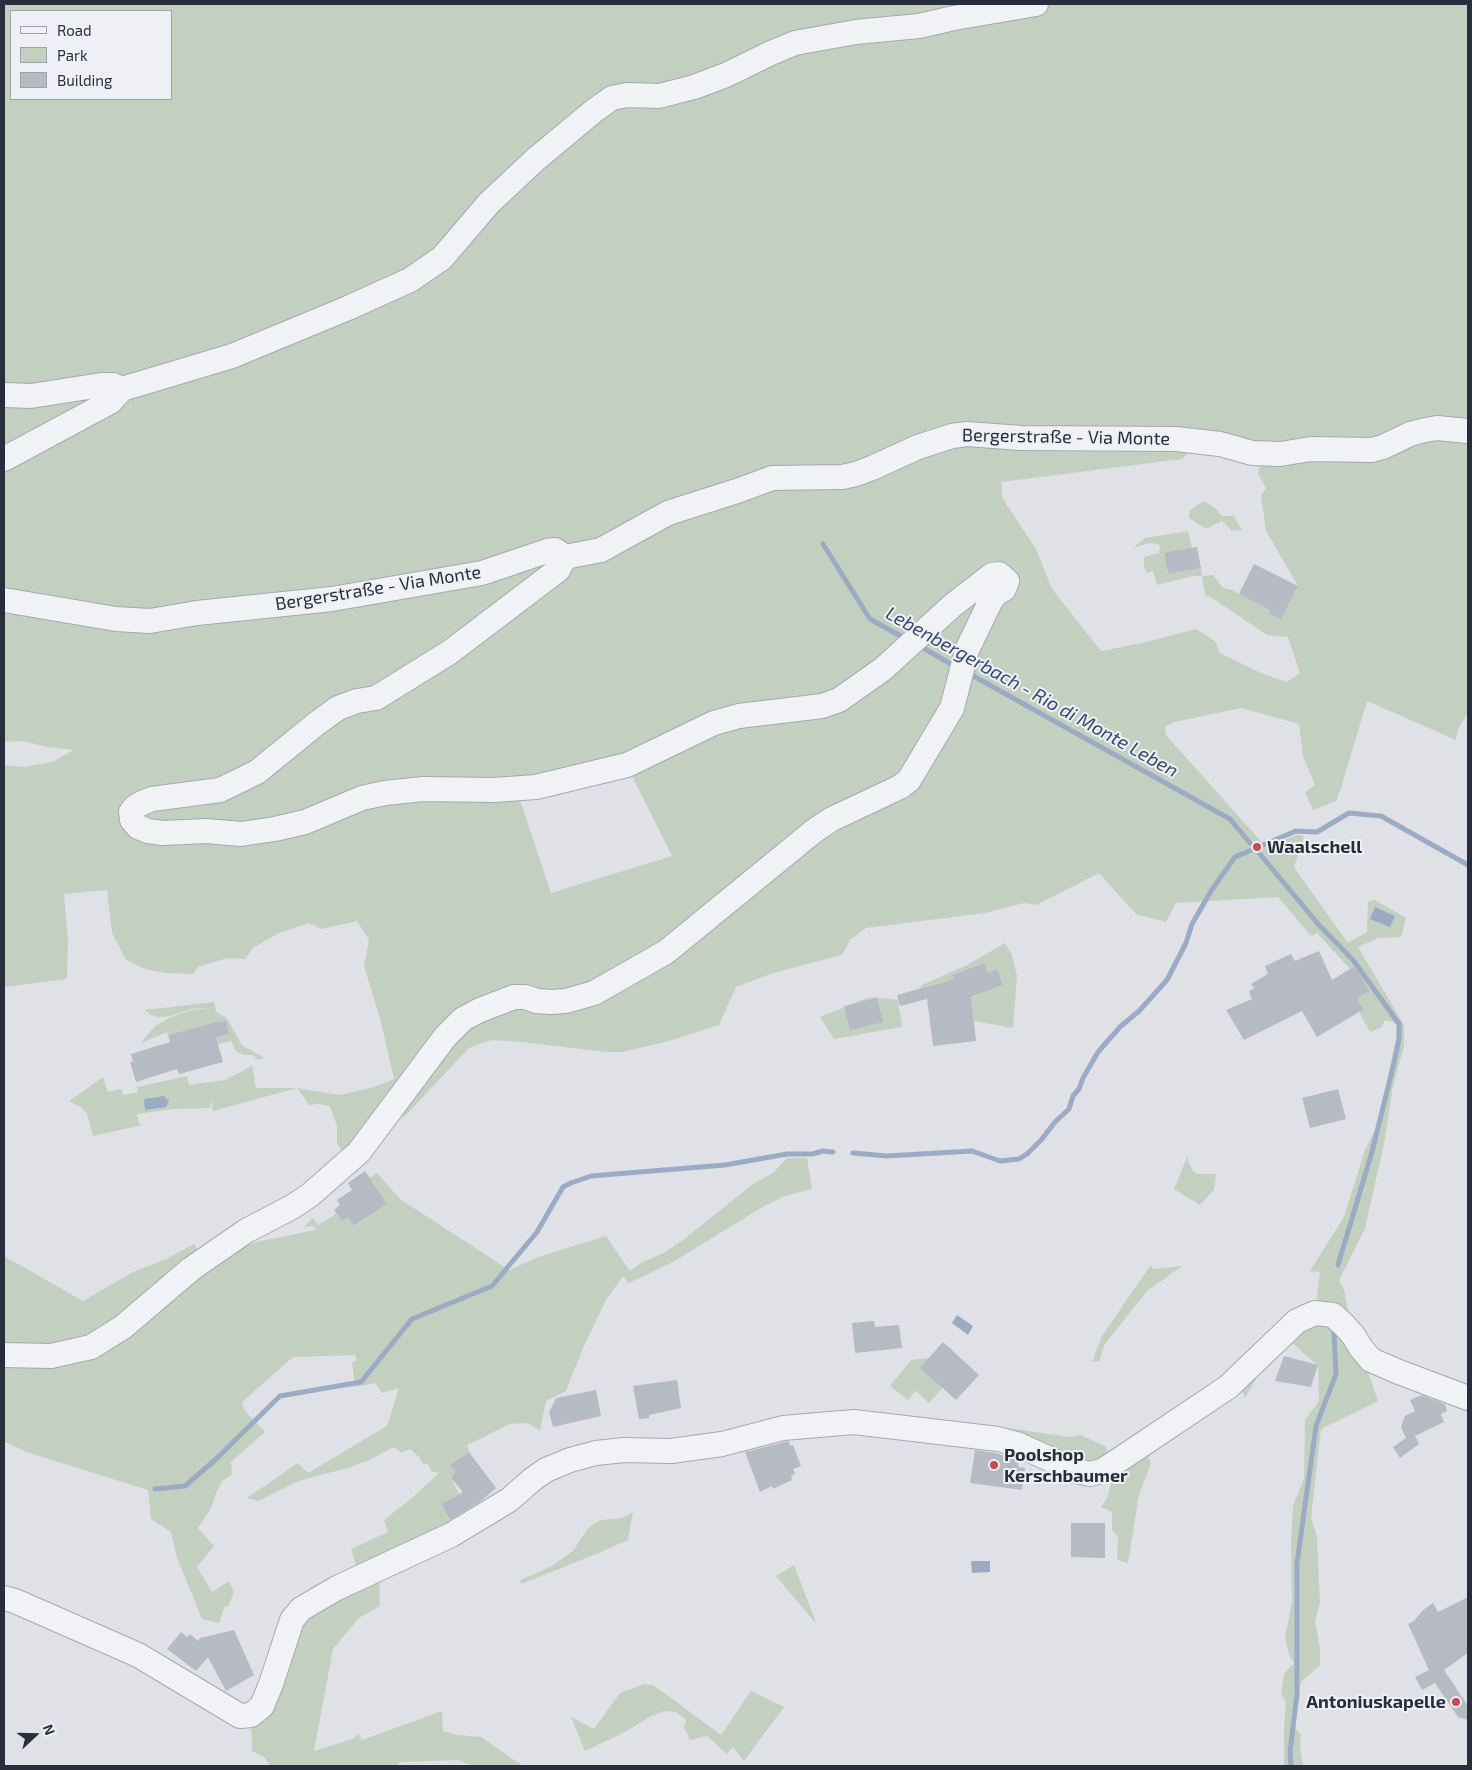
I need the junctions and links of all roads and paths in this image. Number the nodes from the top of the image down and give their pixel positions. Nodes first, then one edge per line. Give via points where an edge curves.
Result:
1 (1036, 4) edge
2 (117, 387) junction
3 (4, 395) edge
4 (1468, 431) edge
5 (4, 459) edge
6 (565, 557) junction
7 (4, 600) edge
8 (4, 1355) edge
9 (1468, 1398) edge
10 (4, 1598) edge

1 - 2 street via 919,26 856,32 795,43 694,87 659,96 612,98 536,159 489,202 442,258 410,280 232,356
2 - 3 street via 101,385 31,396
2 - 5 street via 110,402
4 - 6 street, Bergerstraße - Via Monte via 1425,430 1372,450 1311,449 1280,454 1252,453 1220,444 1176,439 952,436 856,474 772,478 668,513 601,550
6 - 7 street, Bergerstraße - Via Monte via 555,550 548,551 482,574 332,598 150,621 116,619
6 - 8 street via 558,570 450,652 376,698 338,708 257,772 220,790 152,799 135,807 131,812 132,820 138,827 162,833 206,831 241,834 305,822 362,798 386,793 423,789 536,787 627,765 714,723 739,716 822,706 839,700 883,669 953,605 992,575 1000,574 1006,581 1004,589 991,600 967,650 952,708 910,780 814,831 666,952 594,993 551,1002 514,997 464,1019 445,1037 359,1152 310,1195 246,1231 191,1269 122,1327 91,1346 51,1356
9 - 10 street via 1371,1360 1333,1315 1315,1313 1297,1321 1228,1387 1102,1471 1090,1474 998,1439 854,1422 783,1428 722,1444 671,1451 596,1453 546,1470 509,1500 451,1535 337,1588 301,1609 292,1620 262,1706 251,1715 240,1716 138,1655

